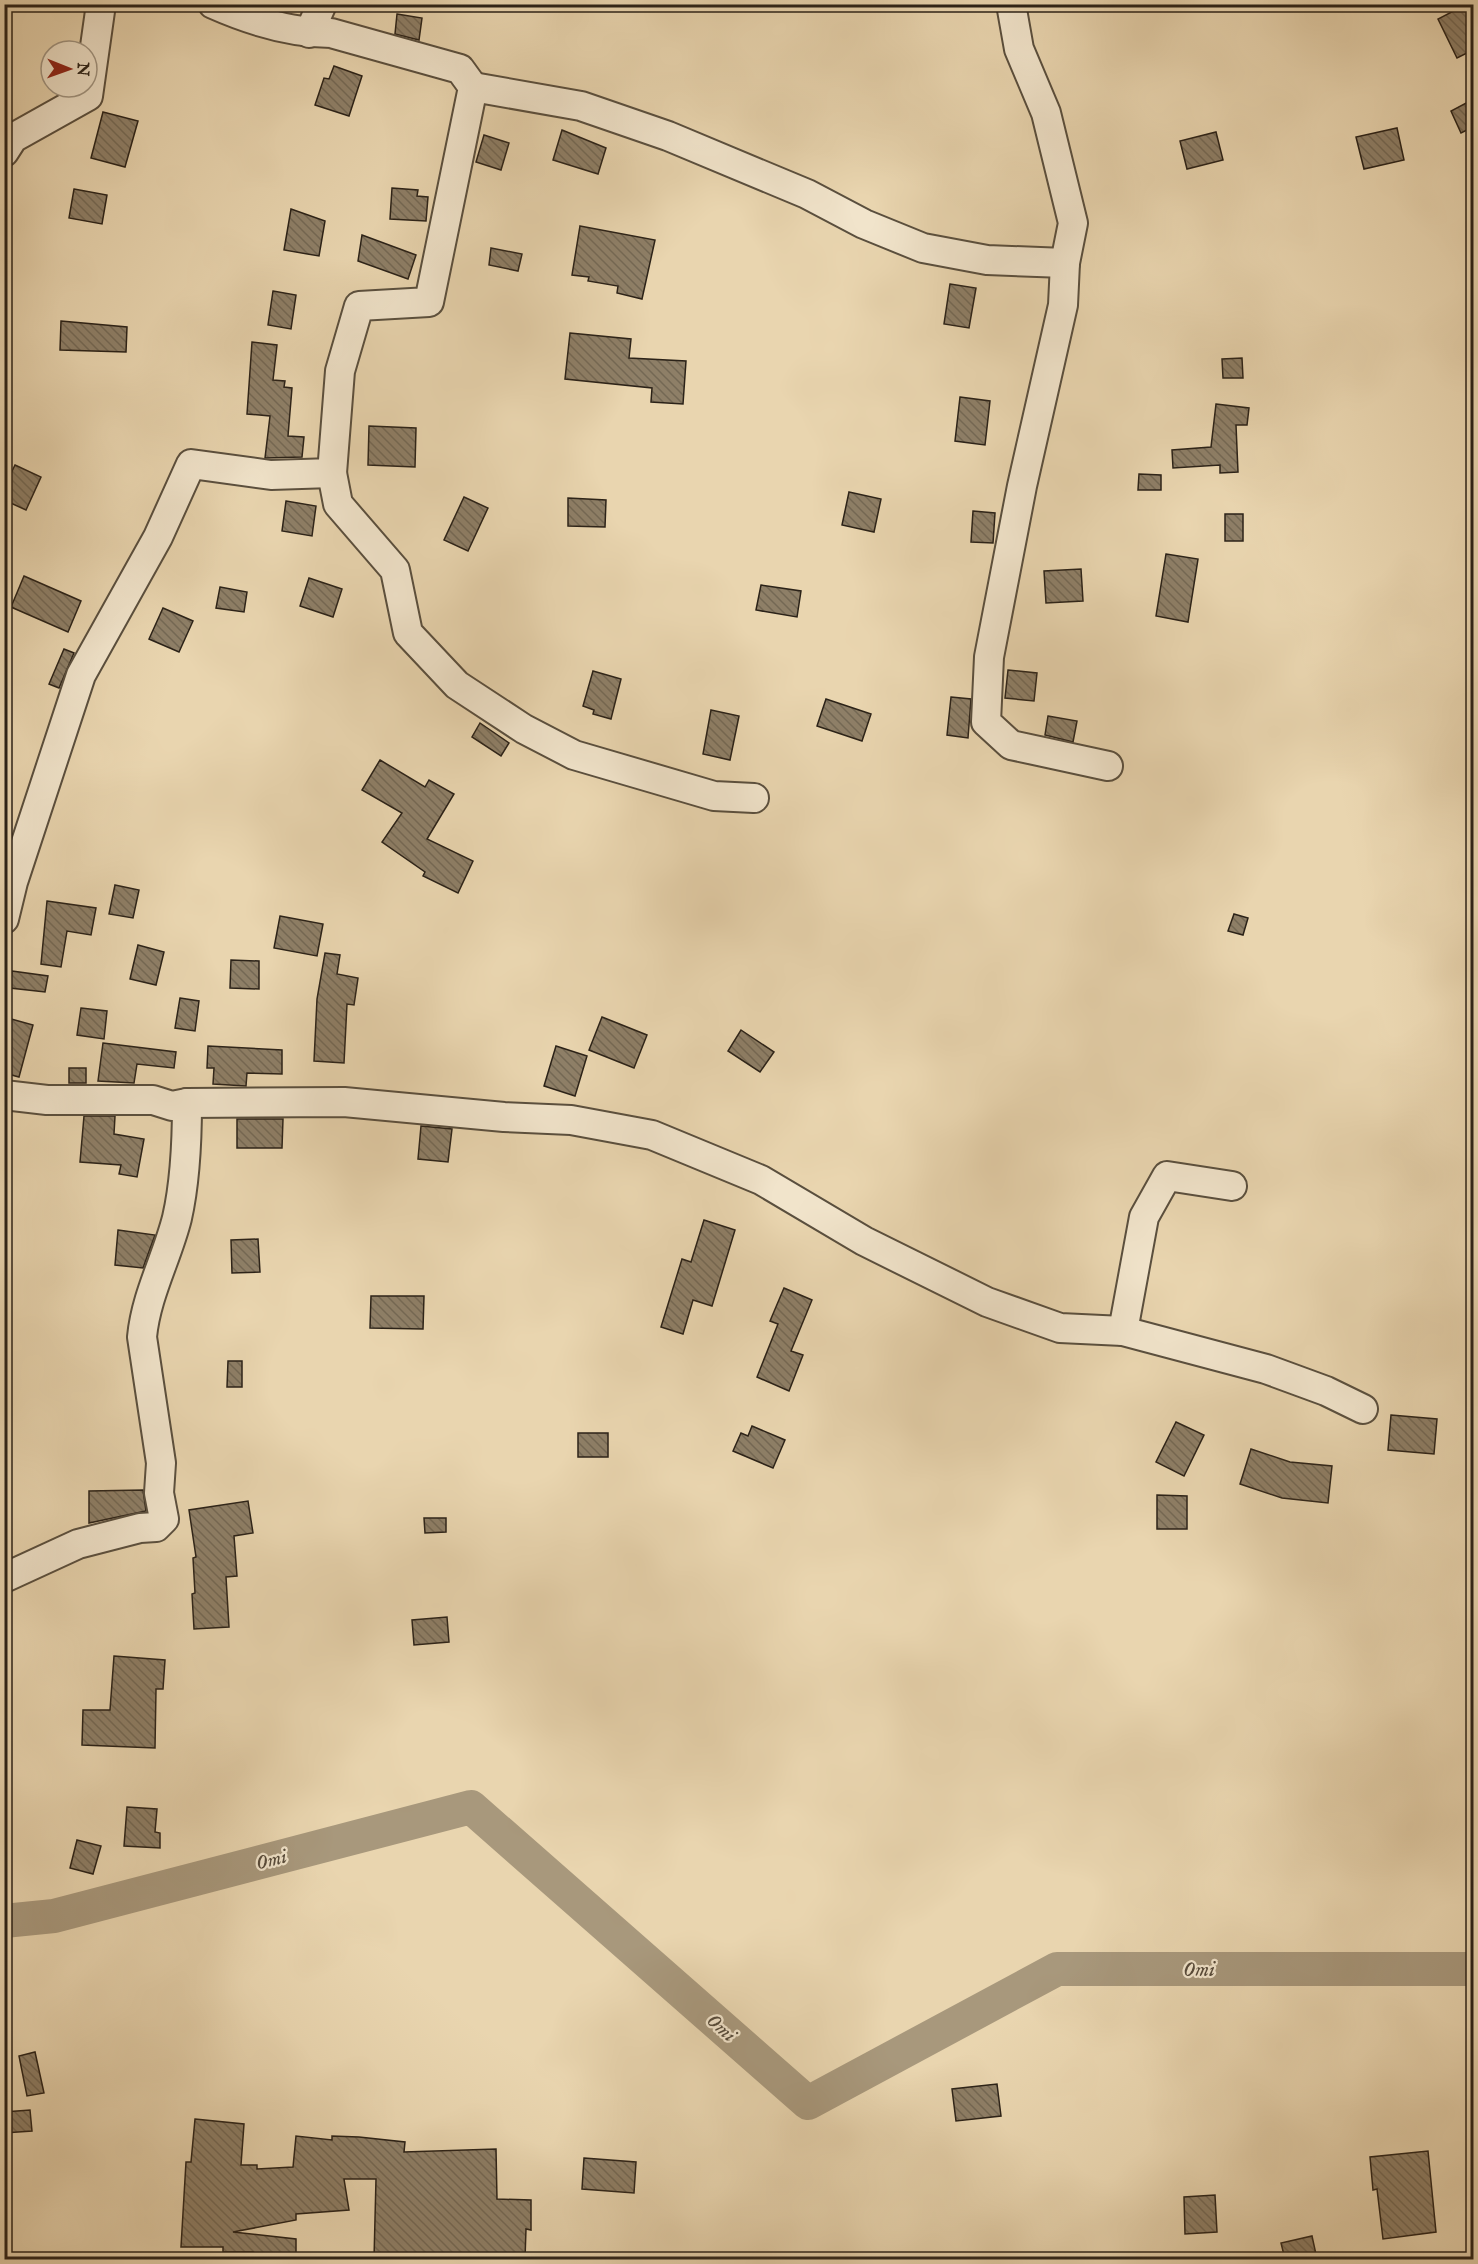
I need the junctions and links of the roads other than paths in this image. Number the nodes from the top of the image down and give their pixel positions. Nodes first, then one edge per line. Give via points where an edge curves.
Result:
1 (101, 4) edge
2 (213, 4) edge
3 (322, 4) edge
4 (1011, 4) edge
5 (309, 33) junction
6 (473, 87) junction
7 (4, 152) edge
8 (1065, 263) junction
9 (332, 472) junction
10 (1108, 766) dead end
11 (754, 798) dead end
12 (4, 918) edge
13 (4, 1095) edge
14 (187, 1103) junction
15 (1232, 1186) dead end
16 (1123, 1330) junction
17 (1363, 1409) dead end
18 (4, 1578) edge

1 - 7 street via 88,96 13,138
2 - 5 street
3 - 5 street
4 - 8 street via 1019,49 1046,113 1073,223
5 - 6 street via 331,33 460,69
6 - 8 street via 581,106 668,136 923,248 987,260
6 - 9 street via 429,302 359,306 340,371
8 - 10 street via 1063,305 989,657 986,722 1011,745
9 - 11 street via 338,504 395,570 408,633 457,685 524,729 574,755 714,796
9 - 12 street via 271,475 191,464 158,537 81,675
13 - 14 street via 47,1100 153,1100 172,1106
14 - 16 street via 344,1102 571,1120 652,1135 761,1180 864,1241 987,1302 1060,1328
14 - 18 street via 177,1216 144,1317 142,1337 161,1463 159,1493 164,1519 156,1527 78,1544
15 - 16 street via 1167,1176 1144,1217
16 - 17 street via 1266,1369

